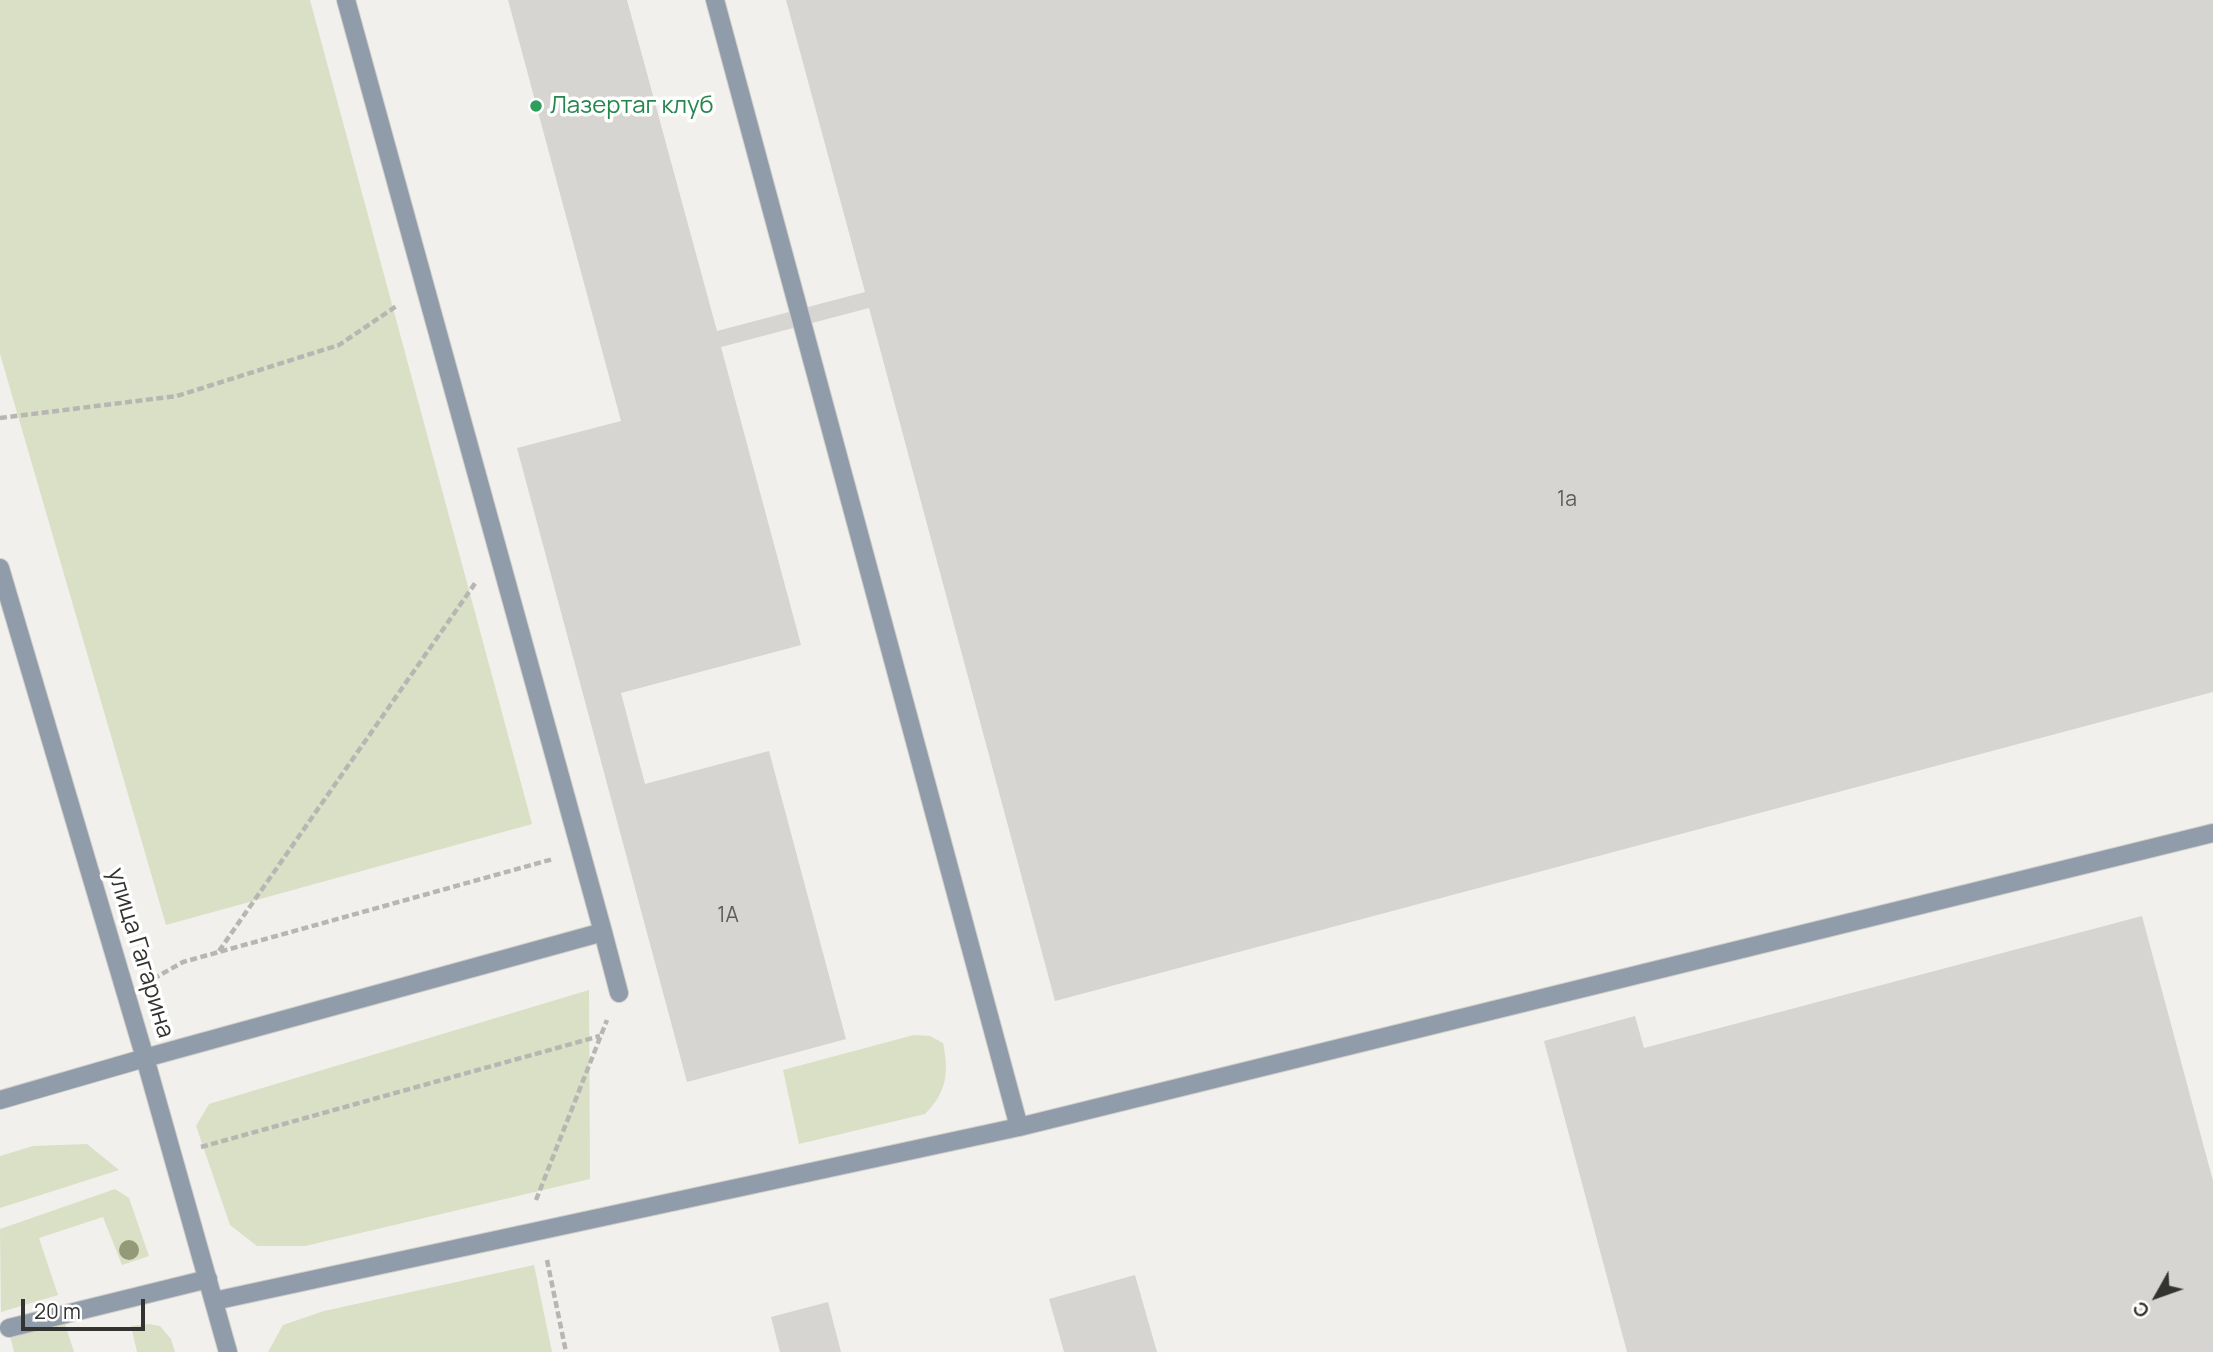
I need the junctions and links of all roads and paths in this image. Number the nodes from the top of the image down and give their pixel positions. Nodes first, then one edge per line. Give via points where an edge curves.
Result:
1 (346, 0) edge
2 (715, 0) edge
3 (425, 287) junction
4 (0, 418) edge
5 (498, 551) junction
6 (0, 568) edge
7 (2213, 833) edge
8 (580, 852) junction
9 (603, 932) junction
10 (218, 951) junction
11 (147, 983) dead end
12 (618, 993) joint
13 (600, 1036) junction
14 (145, 1058) junction
15 (0, 1100) edge
16 (1018, 1127) junction
17 (169, 1139) junction
18 (540, 1229) junction
19 (208, 1279) junction
20 (214, 1301) junction
21 (9, 1328) dead end
22 (228, 1352) edge
23 (566, 1352) edge

1 - 3 street
2 - 16 street
3 - 4 path via 339,345 177,396
3 - 5 street
5 - 8 street
5 - 10 path
6 - 14 street, улица Гагарина
7 - 16 street
8 - 9 street
8 - 10 path
9 - 12 street
9 - 14 street
10 - 11 path via 183,961
12 - 13 path
13 - 17 path via 204,1149
13 - 18 path via 535,1196
14 - 15 street
14 - 17 street, улица Гагарина
16 - 18 street
17 - 19 street, улица Гагарина
18 - 20 street
18 - 23 path
19 - 20 street, улица Гагарина
19 - 21 street
20 - 22 street, улица Гагарина

